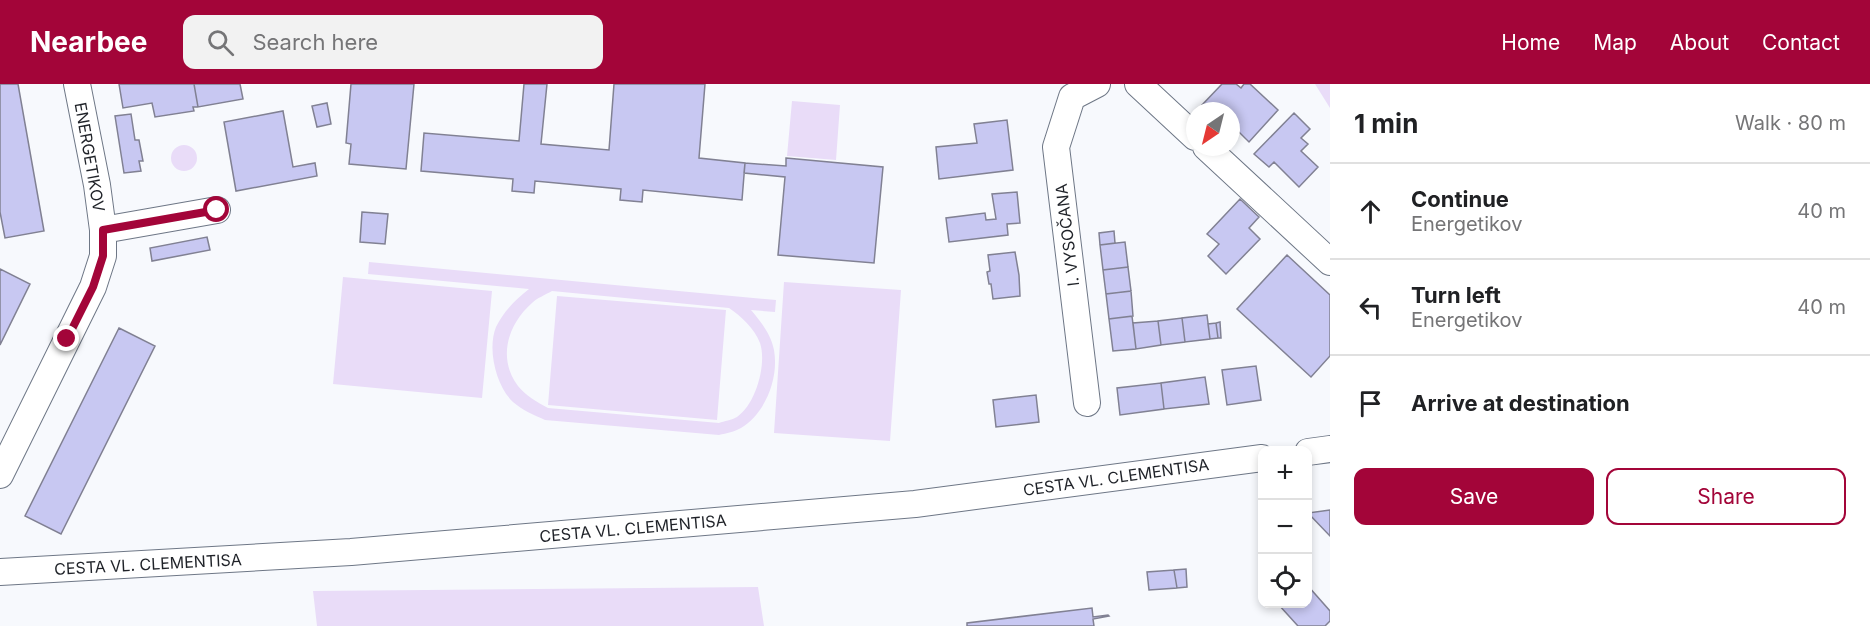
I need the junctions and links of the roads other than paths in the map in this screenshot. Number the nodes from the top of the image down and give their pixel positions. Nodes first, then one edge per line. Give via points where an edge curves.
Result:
1 (76, 84) edge
2 (1097, 84) edge
3 (1138, 84) edge
4 (1186, 129) edge
5 (1216, 156) edge
6 (217, 210) dead end
7 (103, 230) junction
8 (1330, 262) edge
9 (1087, 403) dead end
10 (1330, 448) edge
11 (1312, 451) edge
12 (1258, 459) edge
13 (0, 475) edge
14 (0, 572) edge

1 - 7 street, ENERGETIKOV
2 - 9 street, I. VYSOČANA via 1072,97 1056,147
3 - 4 street
5 - 8 street
6 - 7 street, ENERGETIKOV
7 - 13 street, ENERGETIKOV via 103,256 93,287
10 - 11 street
12 - 14 street, CESTA VL. CLEMENTISA via 915,504 351,552

